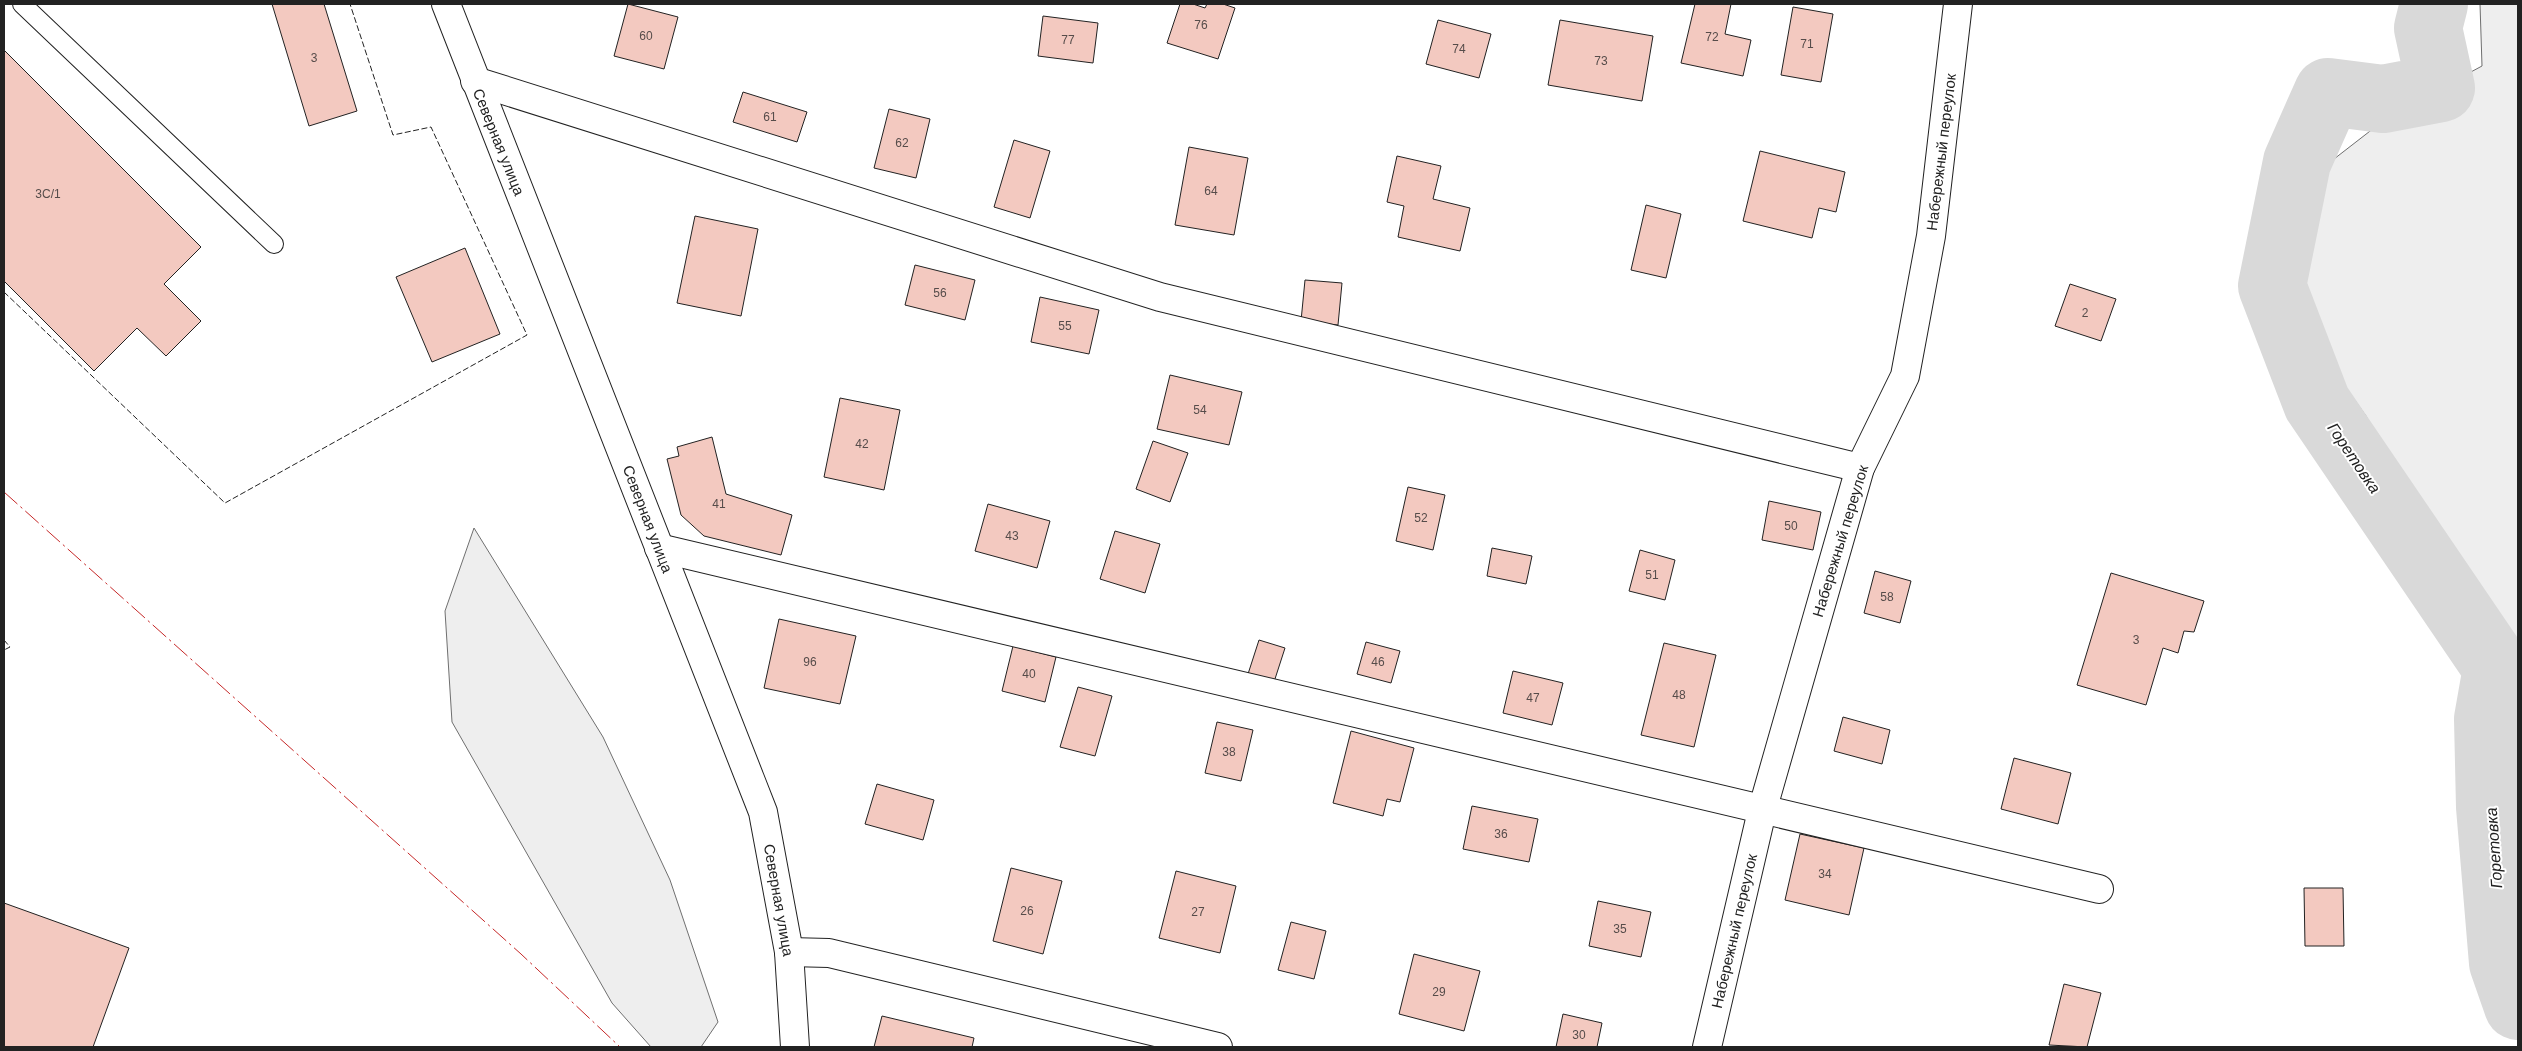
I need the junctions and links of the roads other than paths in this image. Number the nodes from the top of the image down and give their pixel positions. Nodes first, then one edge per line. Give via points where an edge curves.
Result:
1 (446, 4) edge
2 (1958, 4) edge
3 (28, 5) edge
4 (475, 80) junction
5 (274, 244) dead end
6 (1860, 468) junction
7 (660, 548) junction
8 (1762, 811) junction
9 (2099, 890) dead end
10 (789, 952) junction
11 (795, 1047) edge
12 (1218, 1047) edge
13 (1707, 1047) edge

1 - 4 street, Северная улица
2 - 6 street, Набережный переулок via 1931,236 1905,376
3 - 5 lane
4 - 6 street via 1160,297
4 - 7 street, Северная улица
6 - 8 street, Набережный переулок
7 - 8 street
7 - 10 street, Северная улица via 763,812
8 - 9 street
8 - 13 street, Набережный переулок
10 - 11 street, Северная улица
10 - 12 street via 829,953

